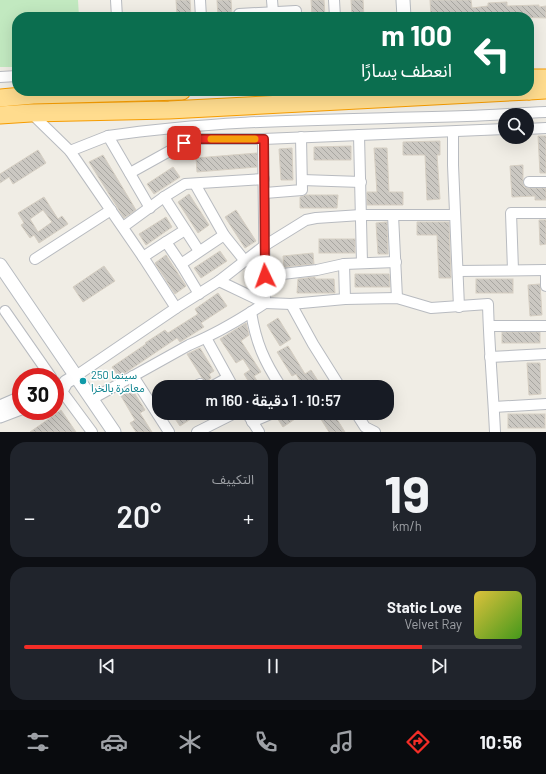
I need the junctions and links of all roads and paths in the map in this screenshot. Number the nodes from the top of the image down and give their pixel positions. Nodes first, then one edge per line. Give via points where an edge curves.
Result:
1 (116, 0) edge
2 (200, 0) edge
3 (272, 0) edge
4 (334, 0) edge
5 (403, 0) edge
6 (296, 11) dead end
7 (117, 12) edge
8 (201, 12) edge
9 (273, 12) joint
10 (335, 12) edge
11 (404, 12) edge
12 (12, 76) edge
13 (0, 77) edge
14 (534, 78) edge
15 (546, 78) edge
16 (546, 90) edge
17 (534, 91) edge
18 (22, 96) edge
19 (434, 96) edge
20 (0, 98) edge
21 (546, 112) edge
22 (31, 113) junction
23 (0, 115) edge
24 (546, 128) edge
25 (498, 129) edge
26 (534, 129) edge
27 (453, 132) junction
28 (360, 135) junction
29 (108, 136) junction
30 (301, 137) junction
31 (264, 139) junction
32 (70, 151) junction
33 (130, 173) junction
34 (264, 178) junction
35 (302, 180) junction
36 (360, 182) junction
37 (529, 182) dead end
38 (546, 182) edge
39 (195, 184) junction
40 (265, 193) junction
41 (164, 197) junction
42 (150, 208) junction
43 (111, 210) junction
44 (546, 213) edge
45 (361, 215) junction
46 (393, 215) junction
47 (456, 215) junction
48 (123, 227) junction
49 (185, 230) junction
50 (224, 235) junction
51 (166, 242) junction
52 (264, 246) junction
53 (199, 251) junction
54 (143, 257) junction
55 (35, 259) dead end
56 (245, 261) junction
57 (396, 262) junction
58 (362, 263) junction
59 (180, 264) junction
60 (344, 264) junction
61 (0, 266) edge
62 (513, 270) junction
63 (546, 270) edge
64 (458, 271) junction
65 (265, 276) junction
66 (219, 282) junction
67 (546, 286) edge
68 (199, 294) junction
69 (397, 298) junction
70 (345, 299) junction
71 (265, 303) junction
72 (291, 304) junction
73 (459, 307) junction
74 (176, 308) junction
75 (5, 311) dead end
76 (251, 312) junction
77 (489, 326) junction
78 (546, 326) edge
79 (206, 338) junction
80 (546, 354) edge
81 (490, 357) junction
82 (45, 368) edge
83 (52, 368) edge
84 (133, 376) junction
85 (227, 378) joint
86 (223, 380) edge
87 (277, 380) edge
88 (336, 380) edge
89 (64, 383) edge
90 (64, 386) edge
91 (64, 390) edge
92 (92, 399) junction
93 (152, 401) edge
94 (12, 402) edge
95 (546, 404) edge
96 (0, 407) edge
97 (494, 407) junction
98 (12, 411) edge
99 (0, 416) edge
100 (164, 420) edge
101 (221, 420) edge
102 (252, 420) edge
103 (360, 429) edge
104 (92, 432) edge
105 (114, 432) edge
106 (170, 432) edge
107 (197, 432) edge
108 (259, 432) edge
109 (374, 432) edge
110 (495, 432) edge

1 - 7 street
2 - 8 street
3 - 9 street
4 - 10 street
5 - 11 main road
6 - 9 street
12 - 13 street
14 - 15 highway
16 - 17 highway
18 - 20 highway
19 - 22 highway via 169,110
21 - 29 street via 255,121
22 - 23 highway
22 - 32 street
24 - 26 street
25 - 27 street
27 - 28 street
27 - 47 street
28 - 30 street
28 - 36 street
29 - 32 street
29 - 33 street
30 - 31 street
30 - 35 street
31 - 33 street via 200,139 184,143
31 - 34 street
32 - 43 street
33 - 42 street
34 - 39 street
34 - 40 street
35 - 36 street
35 - 40 street via 302,190
36 - 45 street
37 - 38 street
39 - 41 street via 185,184
39 - 50 street
40 - 52 street
41 - 42 street
41 - 49 street
42 - 48 street
43 - 48 street
43 - 55 street
44 - 62 street via 511,213
45 - 46 street
45 - 52 street via 306,220
45 - 58 street
46 - 47 street
46 - 57 street
47 - 64 street
48 - 54 street
49 - 51 street
49 - 53 street
50 - 53 street
50 - 56 street
51 - 54 street
51 - 59 street
52 - 56 street
52 - 65 street
53 - 59 street
54 - 74 street
56 - 66 street
57 - 58 street
57 - 69 street
58 - 60 street
59 - 68 street
60 - 65 street
60 - 70 street
61 - 83 main road
62 - 63 street
62 - 64 street
63 - 67 street
64 - 73 street
65 - 71 street
66 - 68 street
66 - 71 street
68 - 74 street
69 - 70 street
69 - 73 street via 431,308
70 - 72 street
71 - 72 street
71 - 76 street
72 - 88 street
73 - 77 street via 488,304
74 - 89 street
75 - 82 street
76 - 79 street
76 - 87 street via 261,352
77 - 78 street
77 - 81 street
79 - 84 street
79 - 85 street
80 - 81 street
81 - 97 street
84 - 92 street
84 - 93 street
85 - 86 street
90 - 92 main road
91 - 104 street
92 - 105 main road
94 - 96 main road
95 - 97 street
97 - 110 street
98 - 99 main road
100 - 106 street
101 - 107 street
102 - 108 street
103 - 109 street

